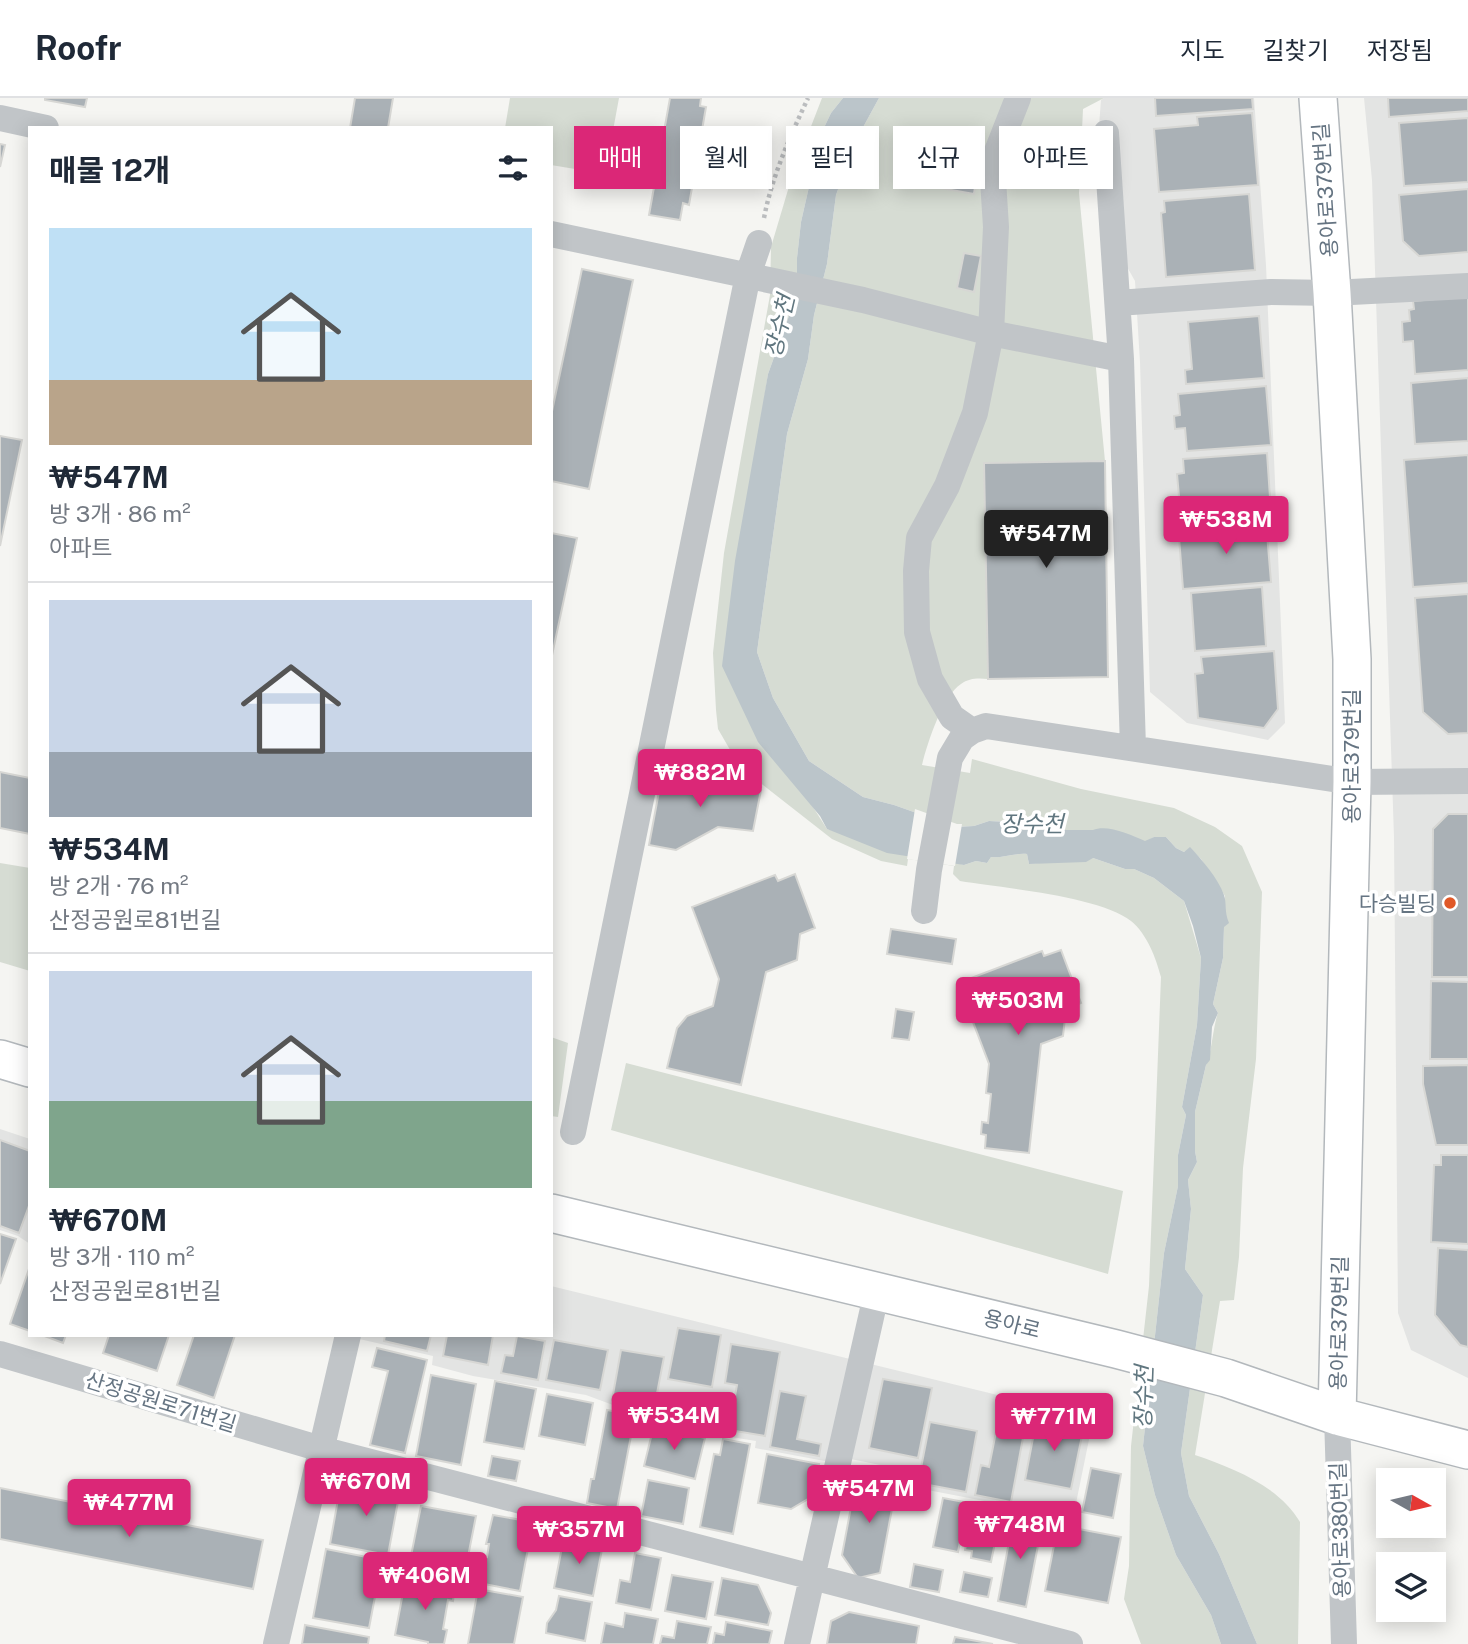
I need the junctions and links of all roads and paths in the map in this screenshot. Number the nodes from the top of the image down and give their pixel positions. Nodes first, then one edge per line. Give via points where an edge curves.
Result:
1 (808, 98) edge
2 (1018, 98) edge
3 (1318, 98) edge
4 (0, 118) edge
5 (37, 126) edge
6 (1110, 189) edge
7 (553, 234) edge
8 (759, 243) joint
9 (753, 276) junction
10 (1468, 286) edge
11 (1332, 293) junction
12 (1118, 303) junction
13 (990, 333) junction
14 (1121, 359) junction
15 (972, 731) junction
16 (1133, 748) junction
17 (1468, 781) edge
18 (1352, 782) junction
19 (924, 911) dead end
20 (0, 1059) edge
21 (28, 1067) edge
22 (573, 1132) dead end
23 (553, 1213) edge
24 (877, 1291) junction
25 (348, 1337) edge
26 (0, 1354) edge
27 (1337, 1416) junction
28 (321, 1449) junction
29 (1468, 1450) edge
30 (812, 1576) junction
31 (276, 1644) edge
32 (797, 1644) edge
33 (1070, 1644) edge
34 (1344, 1644) edge

1 - 8 path via 768,193
2 - 13 street via 992,164 996,227
3 - 11 street, 용아로379번길
4 - 5 street
6 - 12 street
7 - 9 street
8 - 9 street
9 - 13 street
9 - 22 street
10 - 11 street
11 - 12 street via 1271,292
11 - 18 street, 용아로379번길 via 1352,659
12 - 14 street
13 - 14 street
13 - 15 street via 975,413 947,486 919,538 916,571 917,632 930,679 952,717
14 - 16 street
15 - 16 street via 986,726
15 - 19 street via 950,758
16 - 18 street
17 - 18 street
18 - 27 street, 용아로379번길
20 - 21 street
23 - 24 street, 용아로
24 - 27 street, 용아로 via 1226,1378
24 - 30 street
25 - 28 street
26 - 28 street, 산정공원로71번길
27 - 29 street, 용아로
27 - 34 street, 용아로380번길
28 - 30 street, 산정공원로71번길
28 - 31 street
30 - 32 street
30 - 33 street, 산정공원로71번길

